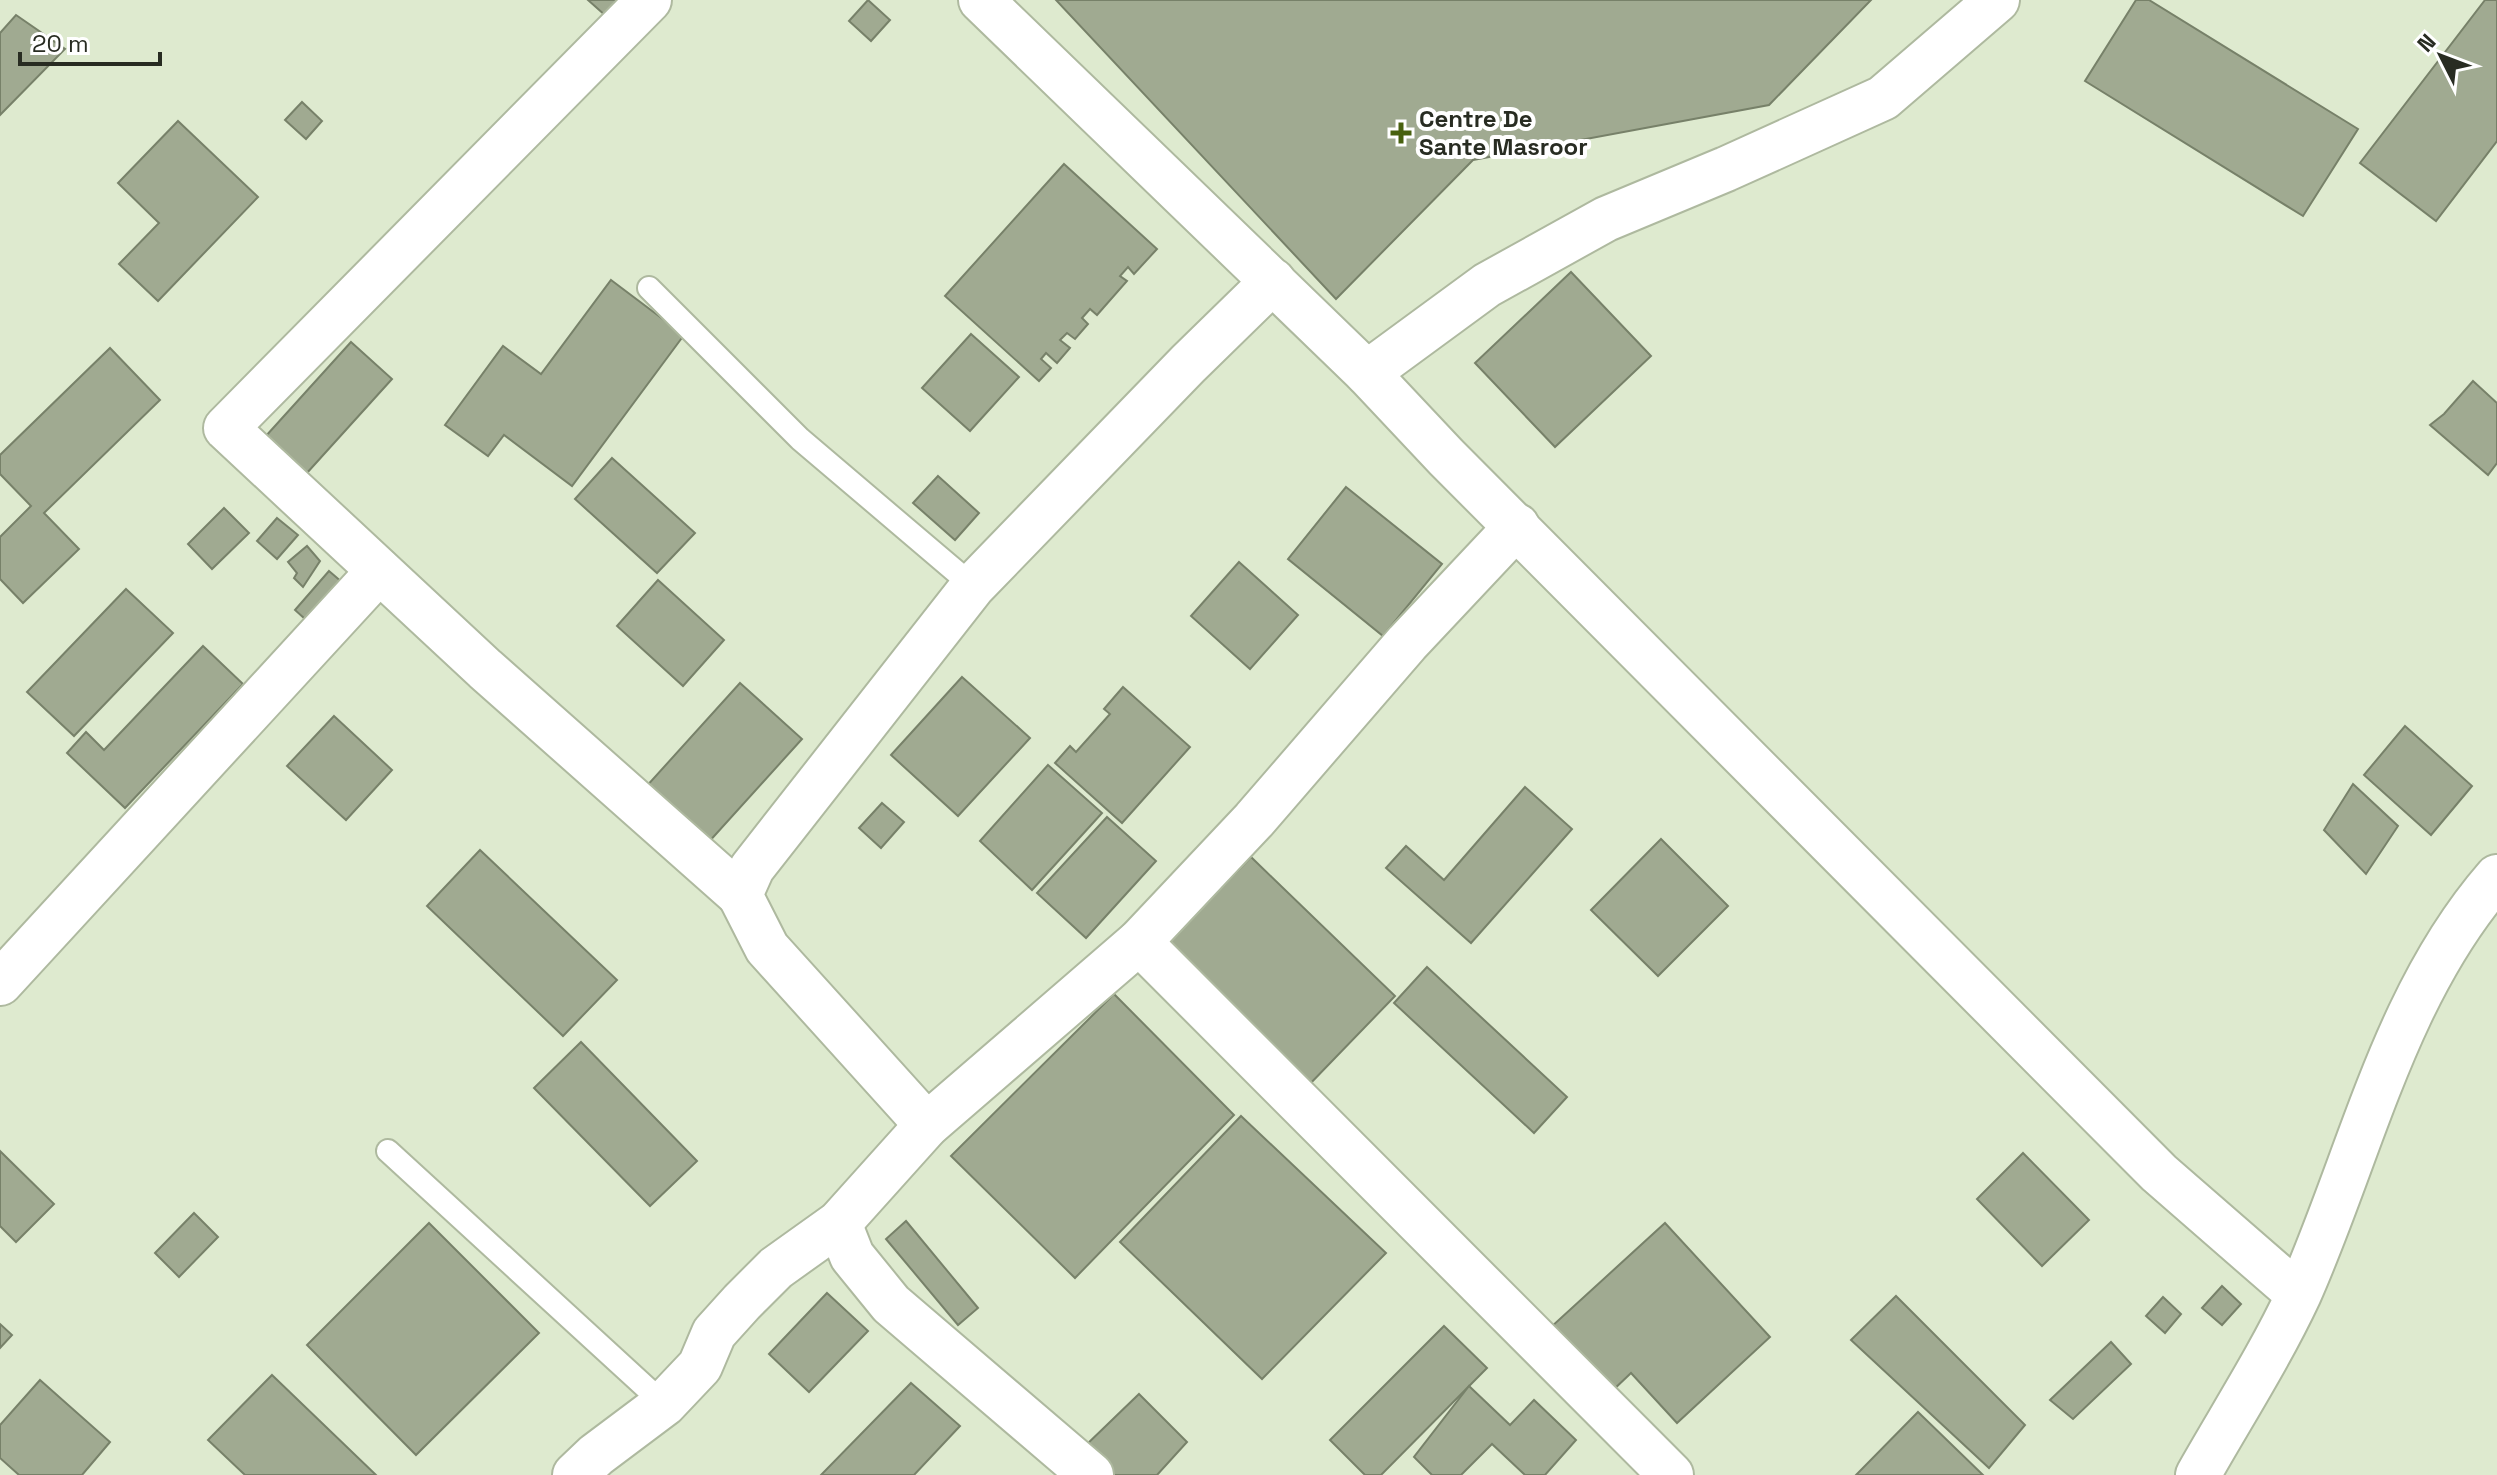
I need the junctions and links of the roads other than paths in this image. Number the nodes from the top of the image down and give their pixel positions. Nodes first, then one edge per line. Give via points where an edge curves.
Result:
1 (649, 0) edge
2 (981, 0) edge
3 (1997, 0) edge
4 (1273, 281) junction
5 (649, 288) dead end
6 (1367, 373) junction
7 (1517, 526) junction
8 (379, 571) junction
9 (973, 586) junction
10 (2497, 877) edge
11 (740, 895) junction
12 (1139, 942) junction
13 (0, 983) edge
14 (927, 1125) junction
15 (388, 1151) dead end
16 (839, 1223) junction
17 (2298, 1294) junction
18 (664, 1404) junction
19 (575, 1475) edge
20 (1091, 1475) edge
21 (1671, 1475) edge
22 (2198, 1475) edge

1 - 8 street via 226,428
2 - 4 street
3 - 6 street via 1883,98 1606,219 1487,285
4 - 6 street
4 - 9 street
5 - 9 lane via 800,439
6 - 7 street
7 - 12 street
7 - 17 street via 2159,1173
8 - 11 street
8 - 13 street
9 - 11 street via 752,868
10 - 17 street via 2439,956 2368,1114
11 - 14 street via 767,948
12 - 14 street
12 - 21 street
14 - 16 street
15 - 18 lane
16 - 18 street via 776,1268 742,1302 714,1333 700,1366
16 - 20 street via 852,1256 891,1304
17 - 22 street
18 - 19 street

